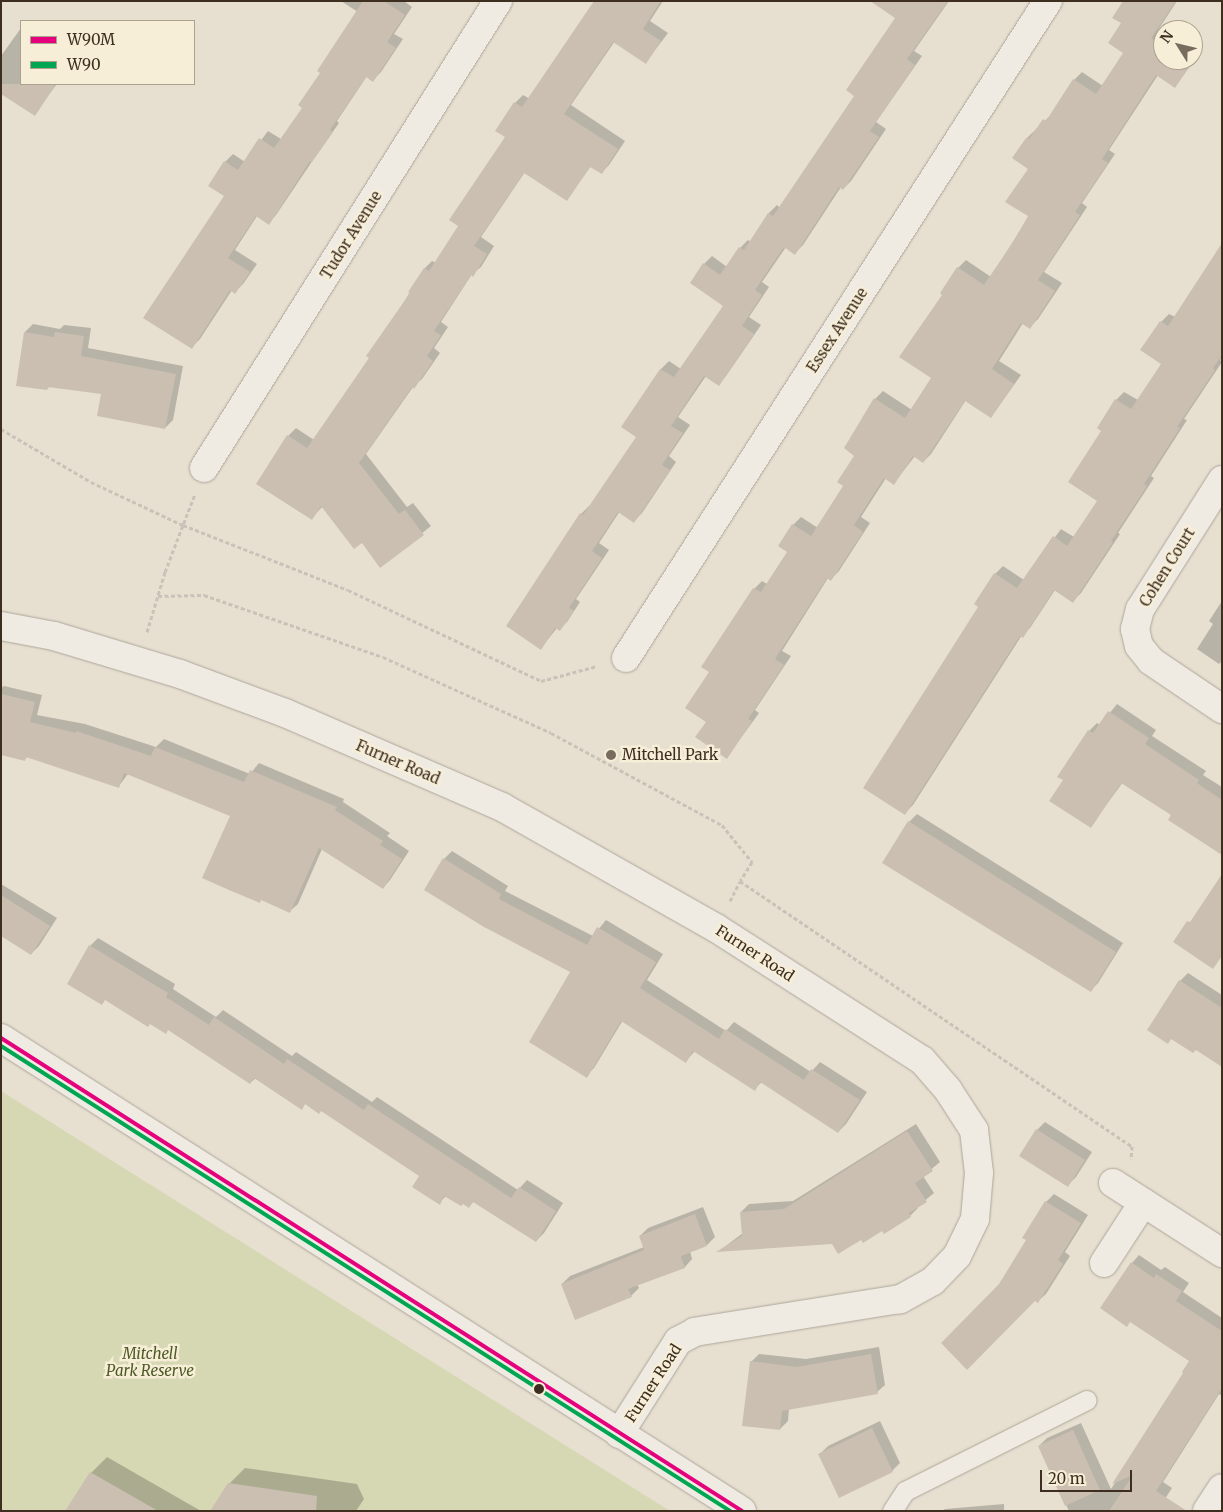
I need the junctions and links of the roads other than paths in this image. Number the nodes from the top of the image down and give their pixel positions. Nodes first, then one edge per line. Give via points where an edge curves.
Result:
1 (498, 1) edge
2 (1048, 1) edge
3 (204, 468) road end
4 (1222, 480) edge
5 (1, 626) edge
6 (626, 658) road end
7 (1222, 710) edge
8 (1, 1038) edge
9 (1222, 1253) edge
10 (1104, 1263) dead end
11 (1087, 1400) dead end
12 (619, 1434) junction
13 (1222, 1488) edge
14 (742, 1511) edge
15 (892, 1511) edge
16 (1207, 1511) edge

1 - 3 street, Tudor Avenue
2 - 6 street, Essex Avenue
4 - 7 street, Cohen Court via 1140,609 1135,629 1139,646 1151,661
5 - 12 street, Furner Road via 54,636 180,674 285,712 502,807 716,928 922,1060 948,1090 974,1130 979,1173 975,1219 958,1256 933,1281 900,1300 695,1332 678,1341
8 - 12 street
9 - 10 street via 1129,1194
11 - 15 lane via 905,1491
12 - 14 street
13 - 16 street

